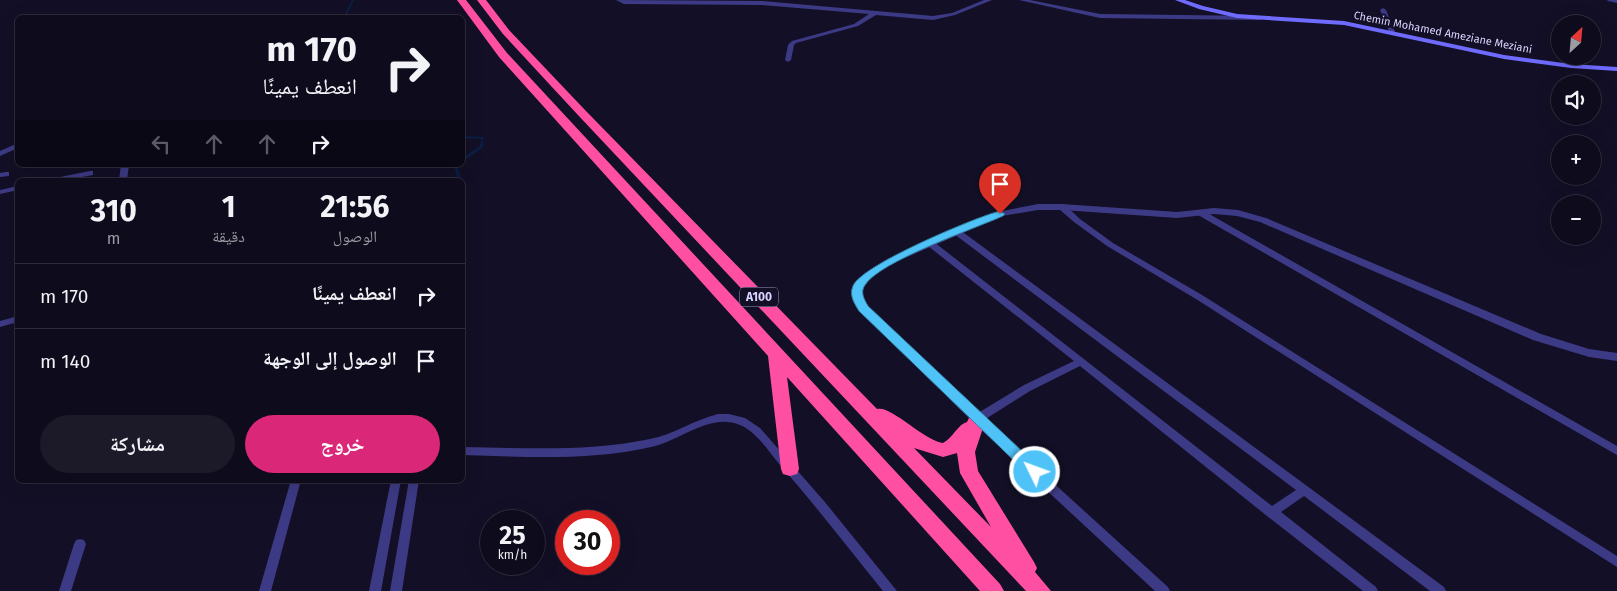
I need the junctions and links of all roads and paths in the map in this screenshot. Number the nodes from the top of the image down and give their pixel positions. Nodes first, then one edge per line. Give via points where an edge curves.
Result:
1 (460, 0) edge
2 (481, 0) edge
3 (619, 0) edge
4 (772, 0) edge
5 (990, 0) edge
6 (1022, 0) edge
7 (1178, 0) edge
8 (1610, 0) edge
9 (1617, 1) edge
10 (785, 5) junction
11 (1383, 10) dead end
12 (876, 12) junction
13 (1265, 18) junction
14 (1393, 34) junction
15 (788, 60) dead end
16 (1617, 69) edge
17 (15, 146) edge
18 (0, 154) edge
19 (90, 173) dead end
20 (65, 178) edge
21 (15, 189) edge
22 (0, 192) edge
23 (1062, 207) junction
24 (1201, 213) junction
25 (957, 232) junction
26 (931, 244) junction
27 (15, 321) edge
28 (0, 324) edge
29 (776, 354) junction
30 (1617, 357) edge
31 (1080, 362) junction
32 (850, 392) junction
33 (977, 419) junction
34 (465, 451) edge
35 (1617, 452) edge
36 (790, 469) junction
37 (295, 483) edge
38 (395, 483) edge
39 (414, 483) edge
40 (1304, 490) junction
41 (1271, 513) junction
42 (80, 544) dead end
43 (1617, 562) edge
44 (64, 591) edge
45 (265, 591) edge
46 (375, 591) edge
47 (396, 591) edge
48 (891, 591) edge
49 (993, 591) edge
50 (1040, 591) edge
51 (1164, 591) edge
52 (1372, 591) edge
53 (1440, 591) edge

1 - 29 highway, A100 via 503,55
2 - 32 highway, A100 via 528,56
3 - 10 street
4 - 10 street
5 - 12 street via 933,18
6 - 13 street via 1100,16
7 - 13 main road, Chemin Mohamed Ameziane Meziani via 1220,13
8 - 9 street
10 - 12 street
11 - 14 street
12 - 15 street via 856,25 796,41 791,45
13 - 14 main road, Chemin Mohamed Ameziane Meziani via 1327,21
14 - 16 main road, Chemin Mohamed Ameziane Meziani via 1504,57
17 - 18 street
19 - 20 street
21 - 22 street
23 - 24 street via 1176,215
23 - 25 street via 1038,207 1000,214
23 - 43 street via 1138,261 1200,297
24 - 30 street via 1238,213 1263,220 1537,337
24 - 35 street
25 - 26 street
25 - 40 street
26 - 31 street
26 - 33 street via 890,261 868,275 859,285 857,295 863,308
27 - 28 street
29 - 36 highway
29 - 49 highway, A100
31 - 33 street via 1027,388
31 - 41 street
32 - 33 highway via 925,446 938,451 951,448
32 - 50 highway, A100
33 - 50 highway via 966,445 965,461
33 - 51 street
34 - 36 street via 570,452 618,448 661,441 707,420 726,417 750,426
36 - 48 street
37 - 45 street
38 - 46 street
39 - 47 street
40 - 41 street
40 - 53 street
41 - 52 street
42 - 44 street

